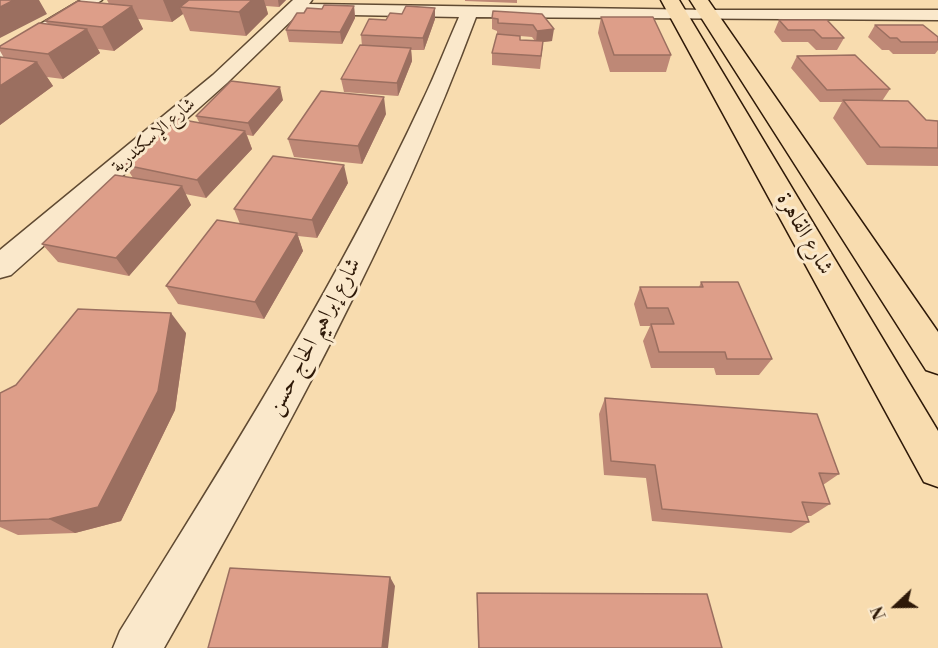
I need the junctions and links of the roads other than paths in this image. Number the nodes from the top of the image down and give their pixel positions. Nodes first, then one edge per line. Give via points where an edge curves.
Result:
1 (93, 0) edge
2 (298, 4) edge
3 (689, 7) edge
4 (469, 13) junction
5 (936, 16) edge
6 (0, 56) edge
7 (0, 267) edge
8 (938, 360) edge
9 (938, 468) edge
10 (137, 648) edge

1 - 6 street
2 - 4 street
2 - 7 street, شارع الإسكندرية via 220,79
3 - 4 street
3 - 5 street
3 - 8 main road, شارع القاهرة
3 - 9 main road, شارع القاهرة
4 - 10 street, شارع إبراهيم الحاج حسن via 431,108 332,309 232,490

